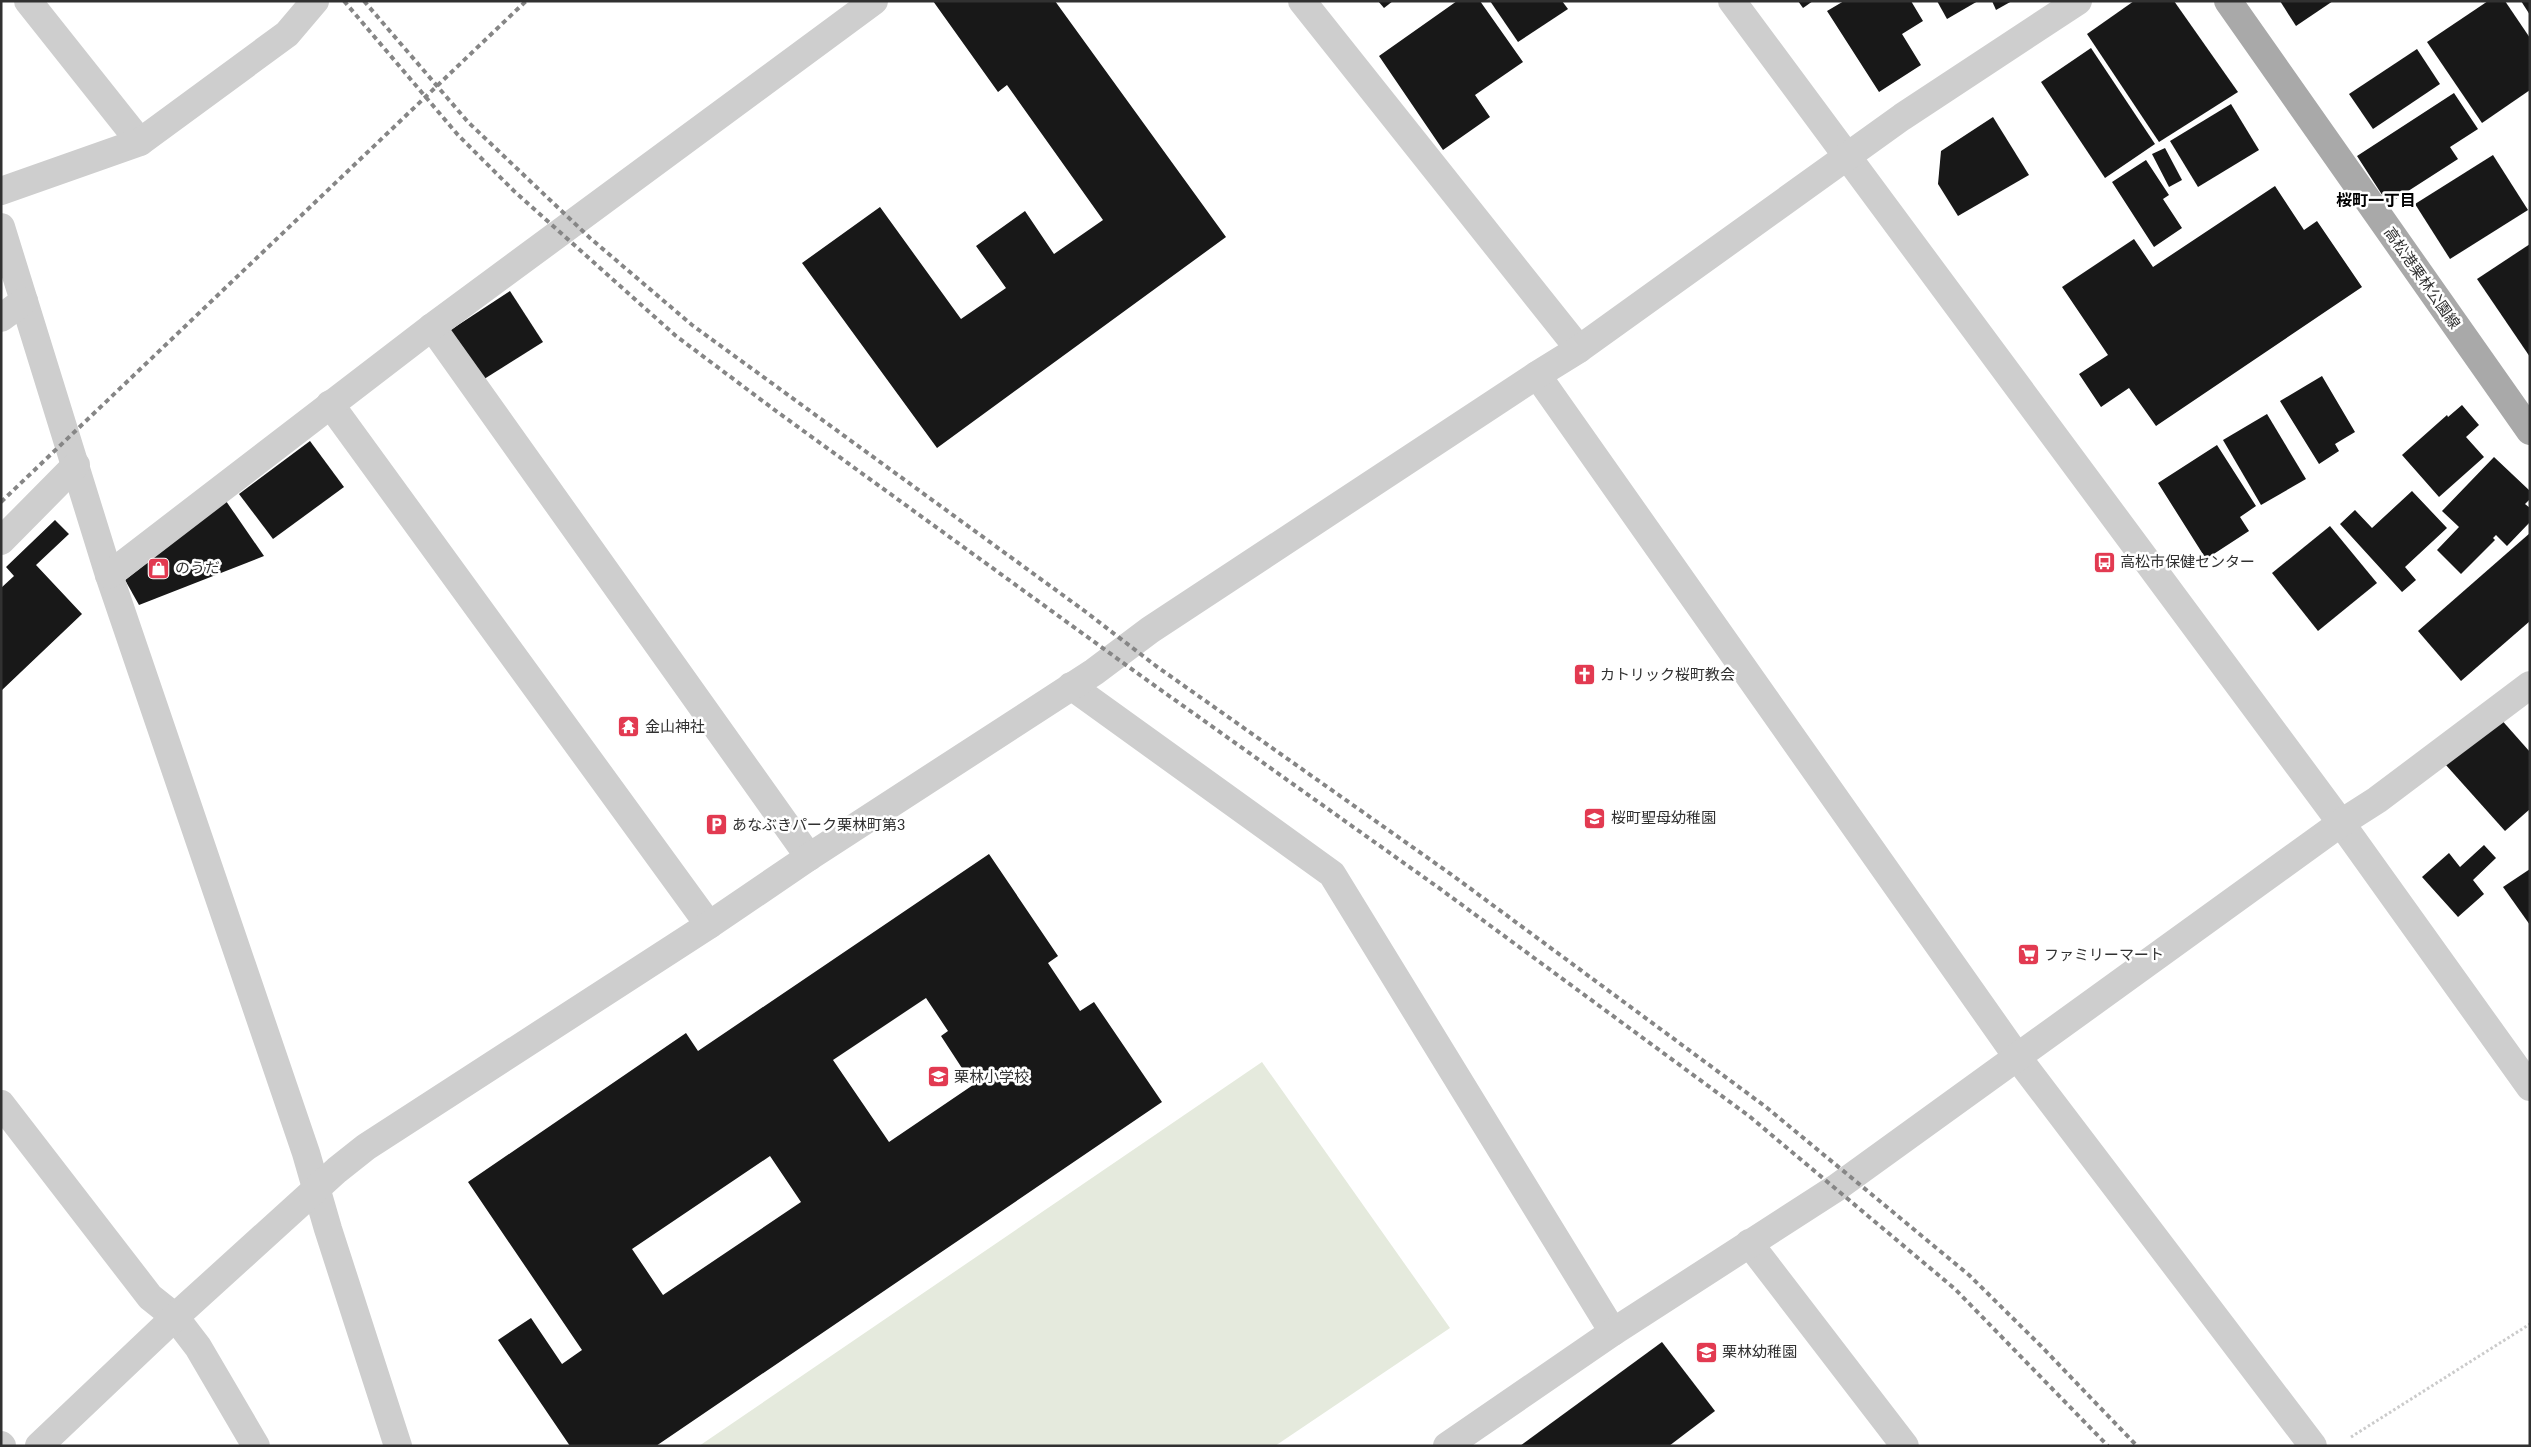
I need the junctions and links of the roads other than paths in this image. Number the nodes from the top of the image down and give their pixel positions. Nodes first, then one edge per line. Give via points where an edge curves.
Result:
1 (28, 1) edge
2 (315, 1) edge
3 (874, 1) edge
4 (1302, 1) edge
5 (1732, 1) edge
6 (2078, 1) edge
7 (2228, 1) edge
8 (140, 142) junction
9 (1848, 155) junction
10 (1, 191) edge
11 (1, 227) edge
12 (24, 301) junction
13 (1, 318) edge
14 (432, 327) junction
15 (1579, 350) junction
16 (1537, 375) junction
17 (330, 404) junction
18 (2530, 431) edge
19 (76, 465) junction
20 (1, 541) edge
21 (109, 575) junction
22 (2530, 685) edge
23 (1072, 686) junction
24 (2341, 823) junction
25 (809, 857) junction
26 (709, 925) junction
27 (2018, 1058) junction
28 (2530, 1087) edge
29 (1, 1104) edge
30 (317, 1188) junction
31 (1748, 1244) junction
32 (175, 1317) junction
33 (1613, 1332) junction
34 (39, 1446) edge
35 (256, 1446) edge
36 (398, 1446) edge
37 (1447, 1446) edge
38 (1905, 1446) edge
39 (2313, 1446) edge

1 - 8 street
2 - 8 street via 287,34
3 - 14 street
4 - 15 street
5 - 9 street
6 - 9 street
7 - 18 main road, 高松港栗林公園線
8 - 10 street
9 - 15 street
9 - 24 street
11 - 12 street
12 - 13 street
12 - 19 street
14 - 17 street
14 - 25 street
15 - 16 street
16 - 23 street via 1150,630
16 - 27 street
17 - 21 street
17 - 26 street
19 - 20 street
19 - 21 street
21 - 30 street
22 - 24 street via 2377,800
23 - 25 street
23 - 33 street via 1332,874
24 - 27 street
24 - 28 street
25 - 26 street
26 - 30 street via 366,1147
27 - 31 street via 1836,1188
27 - 39 street
29 - 32 street via 150,1297
30 - 32 street
30 - 36 street
31 - 33 street
31 - 38 street
32 - 34 street
32 - 35 street via 198,1347
33 - 37 street

